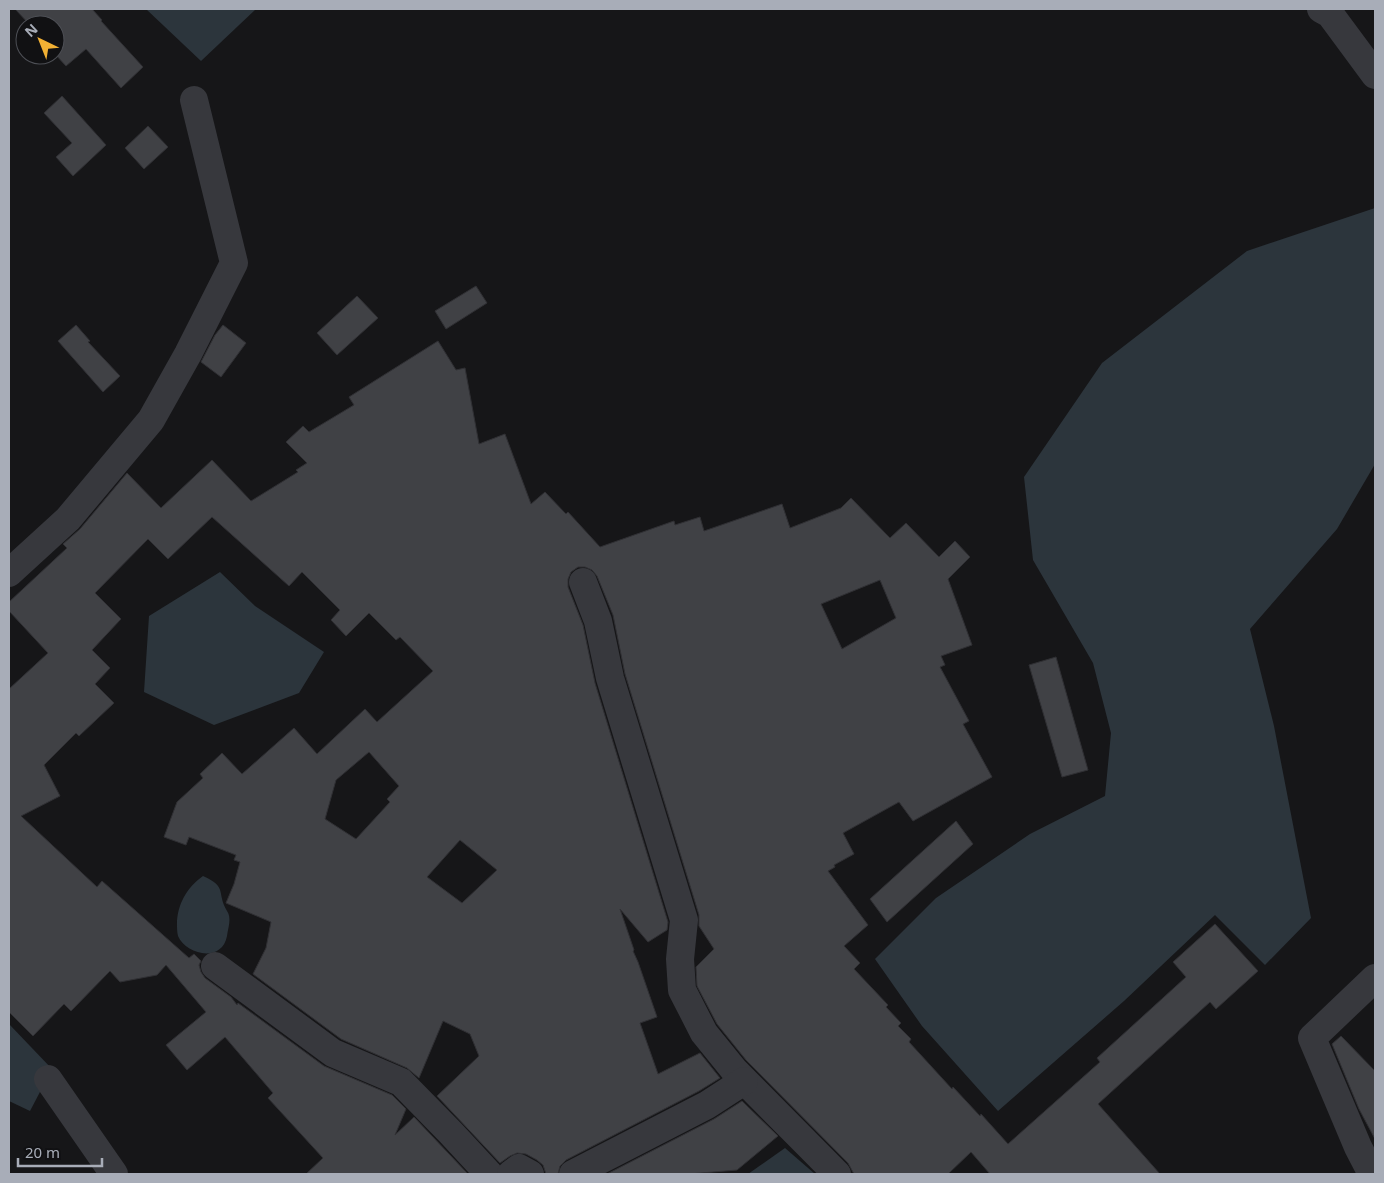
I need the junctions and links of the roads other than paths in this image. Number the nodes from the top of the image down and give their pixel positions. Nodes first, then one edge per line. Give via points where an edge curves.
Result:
1 (1322, 9) edge
2 (1375, 75) edge
3 (194, 100) dead end
4 (9, 573) edge
5 (583, 582) dead end
6 (215, 966) dead end
7 (1375, 978) edge
8 (48, 1079) dead end
9 (744, 1081) junction
10 (114, 1174) edge
11 (489, 1174) edge
12 (511, 1174) edge
13 (530, 1174) edge
14 (573, 1174) edge
15 (838, 1174) edge
16 (1372, 1174) edge

1 - 2 street via 1330,14
3 - 4 street via 234,263 151,420 68,519
5 - 9 street via 598,621 610,678 684,920 680,959 682,990 704,1033
6 - 11 street via 333,1053 401,1082
7 - 16 street via 1312,1038
8 - 10 street
9 - 14 street via 707,1105
9 - 15 street
12 - 13 street via 519,1168

